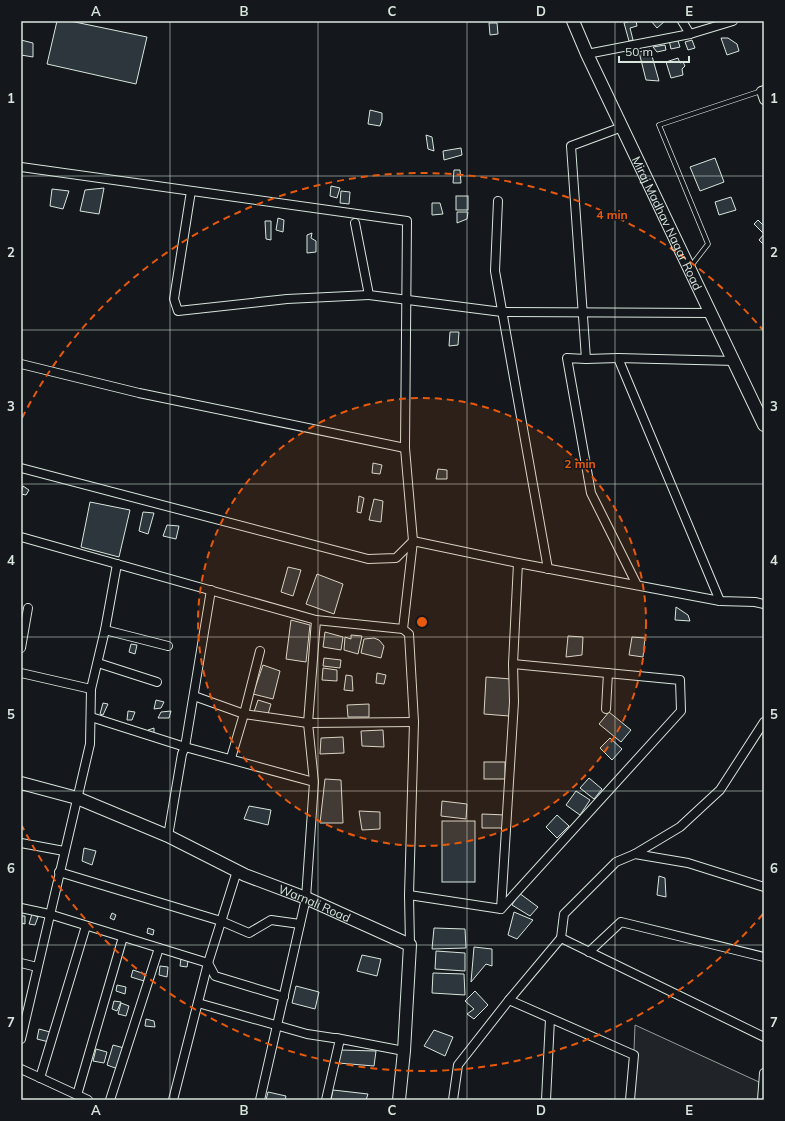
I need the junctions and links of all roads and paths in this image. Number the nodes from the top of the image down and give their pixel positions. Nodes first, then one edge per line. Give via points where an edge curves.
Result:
1 (573, 21) edge
2 (682, 21) edge
3 (733, 21) edge
4 (690, 34) junction
5 (586, 54) junction
6 (763, 90) edge
7 (764, 100) edge
8 (622, 127) junction
9 (21, 168) edge
10 (191, 191) junction
11 (498, 201) dead end
12 (355, 223) dead end
13 (689, 268) junction
14 (369, 295) junction
15 (406, 300) junction
16 (502, 312) junction
17 (582, 312) junction
18 (711, 313) junction
19 (618, 358) junction
20 (586, 359) junction
21 (735, 361) junction
22 (21, 364) edge
23 (763, 418) edge
24 (405, 448) junction
25 (21, 468) edge
26 (21, 537) edge
27 (413, 541) junction
28 (518, 563) junction
29 (117, 564) junction
30 (548, 569) junction
31 (636, 586) junction
32 (211, 590) junction
33 (720, 601) junction
34 (764, 604) edge
35 (28, 608) dead end
36 (316, 620) junction
37 (403, 629) junction
38 (105, 630) junction
39 (168, 646) dead end
40 (21, 648) edge
41 (260, 651) dead end
42 (98, 663) junction
43 (513, 664) junction
44 (21, 673) edge
45 (608, 673) junction
46 (157, 682) dead end
47 (91, 689) junction
48 (194, 696) junction
49 (606, 709) dead end
50 (244, 714) junction
51 (91, 717) junction
52 (414, 722) junction
53 (764, 722) edge
54 (308, 723) junction
55 (185, 747) junction
56 (231, 758) junction
57 (314, 782) junction
58 (21, 783) edge
59 (77, 798) junction
60 (168, 836) junction
61 (21, 843) edge
62 (64, 851) junction
63 (634, 854) junction
64 (237, 871) junction
65 (59, 872) junction
66 (764, 887) edge
67 (409, 895) junction
68 (306, 898) junction
69 (21, 908) edge
70 (501, 909) junction
71 (50, 914) junction
72 (221, 921) junction
73 (300, 924) junction
74 (86, 926) junction
75 (123, 937) junction
76 (561, 938) junction
77 (410, 945) junction
78 (159, 948) junction
79 (590, 952) junction
80 (764, 957) edge
81 (21, 963) edge
82 (208, 963) junction
83 (38, 967) junction
84 (284, 997) junction
85 (509, 1000) junction
86 (198, 1003) junction
87 (550, 1018) junction
88 (277, 1025) junction
89 (335, 1037) junction
90 (764, 1037) edge
91 (21, 1039) edge
92 (404, 1052) junction
93 (21, 1069) edge
94 (764, 1073) edge
95 (40, 1078) junction
96 (77, 1095) junction
97 (88, 1100) edge
98 (110, 1100) edge
99 (173, 1100) edge
100 (260, 1100) edge
101 (326, 1100) edge
102 (399, 1100) edge
103 (453, 1100) edge
104 (546, 1100) edge
105 (630, 1100) edge
106 (762, 1100) edge

1 - 5 main road, Miraj Madhav Nagar Road
2 - 4 street
3 - 4 street
4 - 5 street
5 - 8 main road, Miraj Madhav Nagar Road
6 - 7 street
6 - 13 lane via 716,108 659,125 708,244
8 - 13 main road, Miraj Madhav Nagar Road
8 - 17 street via 571,146
9 - 10 street
10 - 14 street via 174,299 178,311 287,298
10 - 15 street via 407,221
11 - 16 street via 495,272
12 - 14 street
13 - 18 main road, Miraj Madhav Nagar Road
14 - 15 street
15 - 16 street
15 - 24 street
16 - 17 street
16 - 30 street
17 - 18 street
17 - 20 street
18 - 21 main road, Miraj Madhav Nagar Road
19 - 20 street
19 - 21 street
19 - 33 street
20 - 31 street via 568,358 591,493
21 - 23 main road, Miraj Madhav Nagar Road
22 - 24 street via 138,393
24 - 27 street
25 - 27 street via 368,559 396,558
26 - 29 street
27 - 28 street
27 - 37 street
28 - 30 street
28 - 43 street
29 - 32 street
29 - 38 street
30 - 31 street
31 - 33 street
32 - 36 street
32 - 48 street
33 - 34 street
35 - 40 street
36 - 37 street
36 - 54 street
37 - 52 street via 409,634
38 - 39 street
38 - 42 street
41 - 50 street
42 - 46 street
42 - 47 street
43 - 45 street
43 - 70 street via 514,702
44 - 47 street
45 - 49 street
45 - 70 street via 680,680 681,711
47 - 51 street
48 - 50 street
48 - 55 street
50 - 54 street
50 - 56 street
51 - 55 street
51 - 59 street via 90,744
52 - 54 street
52 - 67 street
53 - 63 street via 720,790 680,827
54 - 57 street
55 - 56 street
55 - 60 street
56 - 57 street
57 - 68 street
58 - 59 main road, Warnali Road
59 - 60 main road, Warnali Road
59 - 62 street
60 - 64 main road, Warnali Road
61 - 62 street
62 - 65 street
63 - 66 street via 688,863
63 - 76 street via 616,862 564,914
64 - 68 main road, Warnali Road
64 - 72 street
65 - 71 street
65 - 72 street
67 - 70 street
67 - 77 street
68 - 73 street
68 - 77 main road, Warnali Road
69 - 71 street
71 - 74 street
71 - 83 street
72 - 73 street via 250,933 271,920
72 - 82 street
73 - 84 street
74 - 75 street
74 - 95 street
75 - 78 street
75 - 96 street
76 - 79 street
76 - 85 street
77 - 92 main road
78 - 82 street
78 - 98 street
79 - 80 street via 621,922
79 - 90 street
81 - 83 street
82 - 84 street via 215,976
82 - 86 street
83 - 91 street
84 - 88 street
85 - 87 street
85 - 103 street via 458,1065
86 - 88 street
86 - 99 street
87 - 104 street
87 - 105 street via 634,1055
88 - 89 street via 307,1034
88 - 100 street
89 - 92 street
89 - 101 street via 340,1040
92 - 102 main road
93 - 95 street
94 - 106 street
95 - 96 street
96 - 97 street

